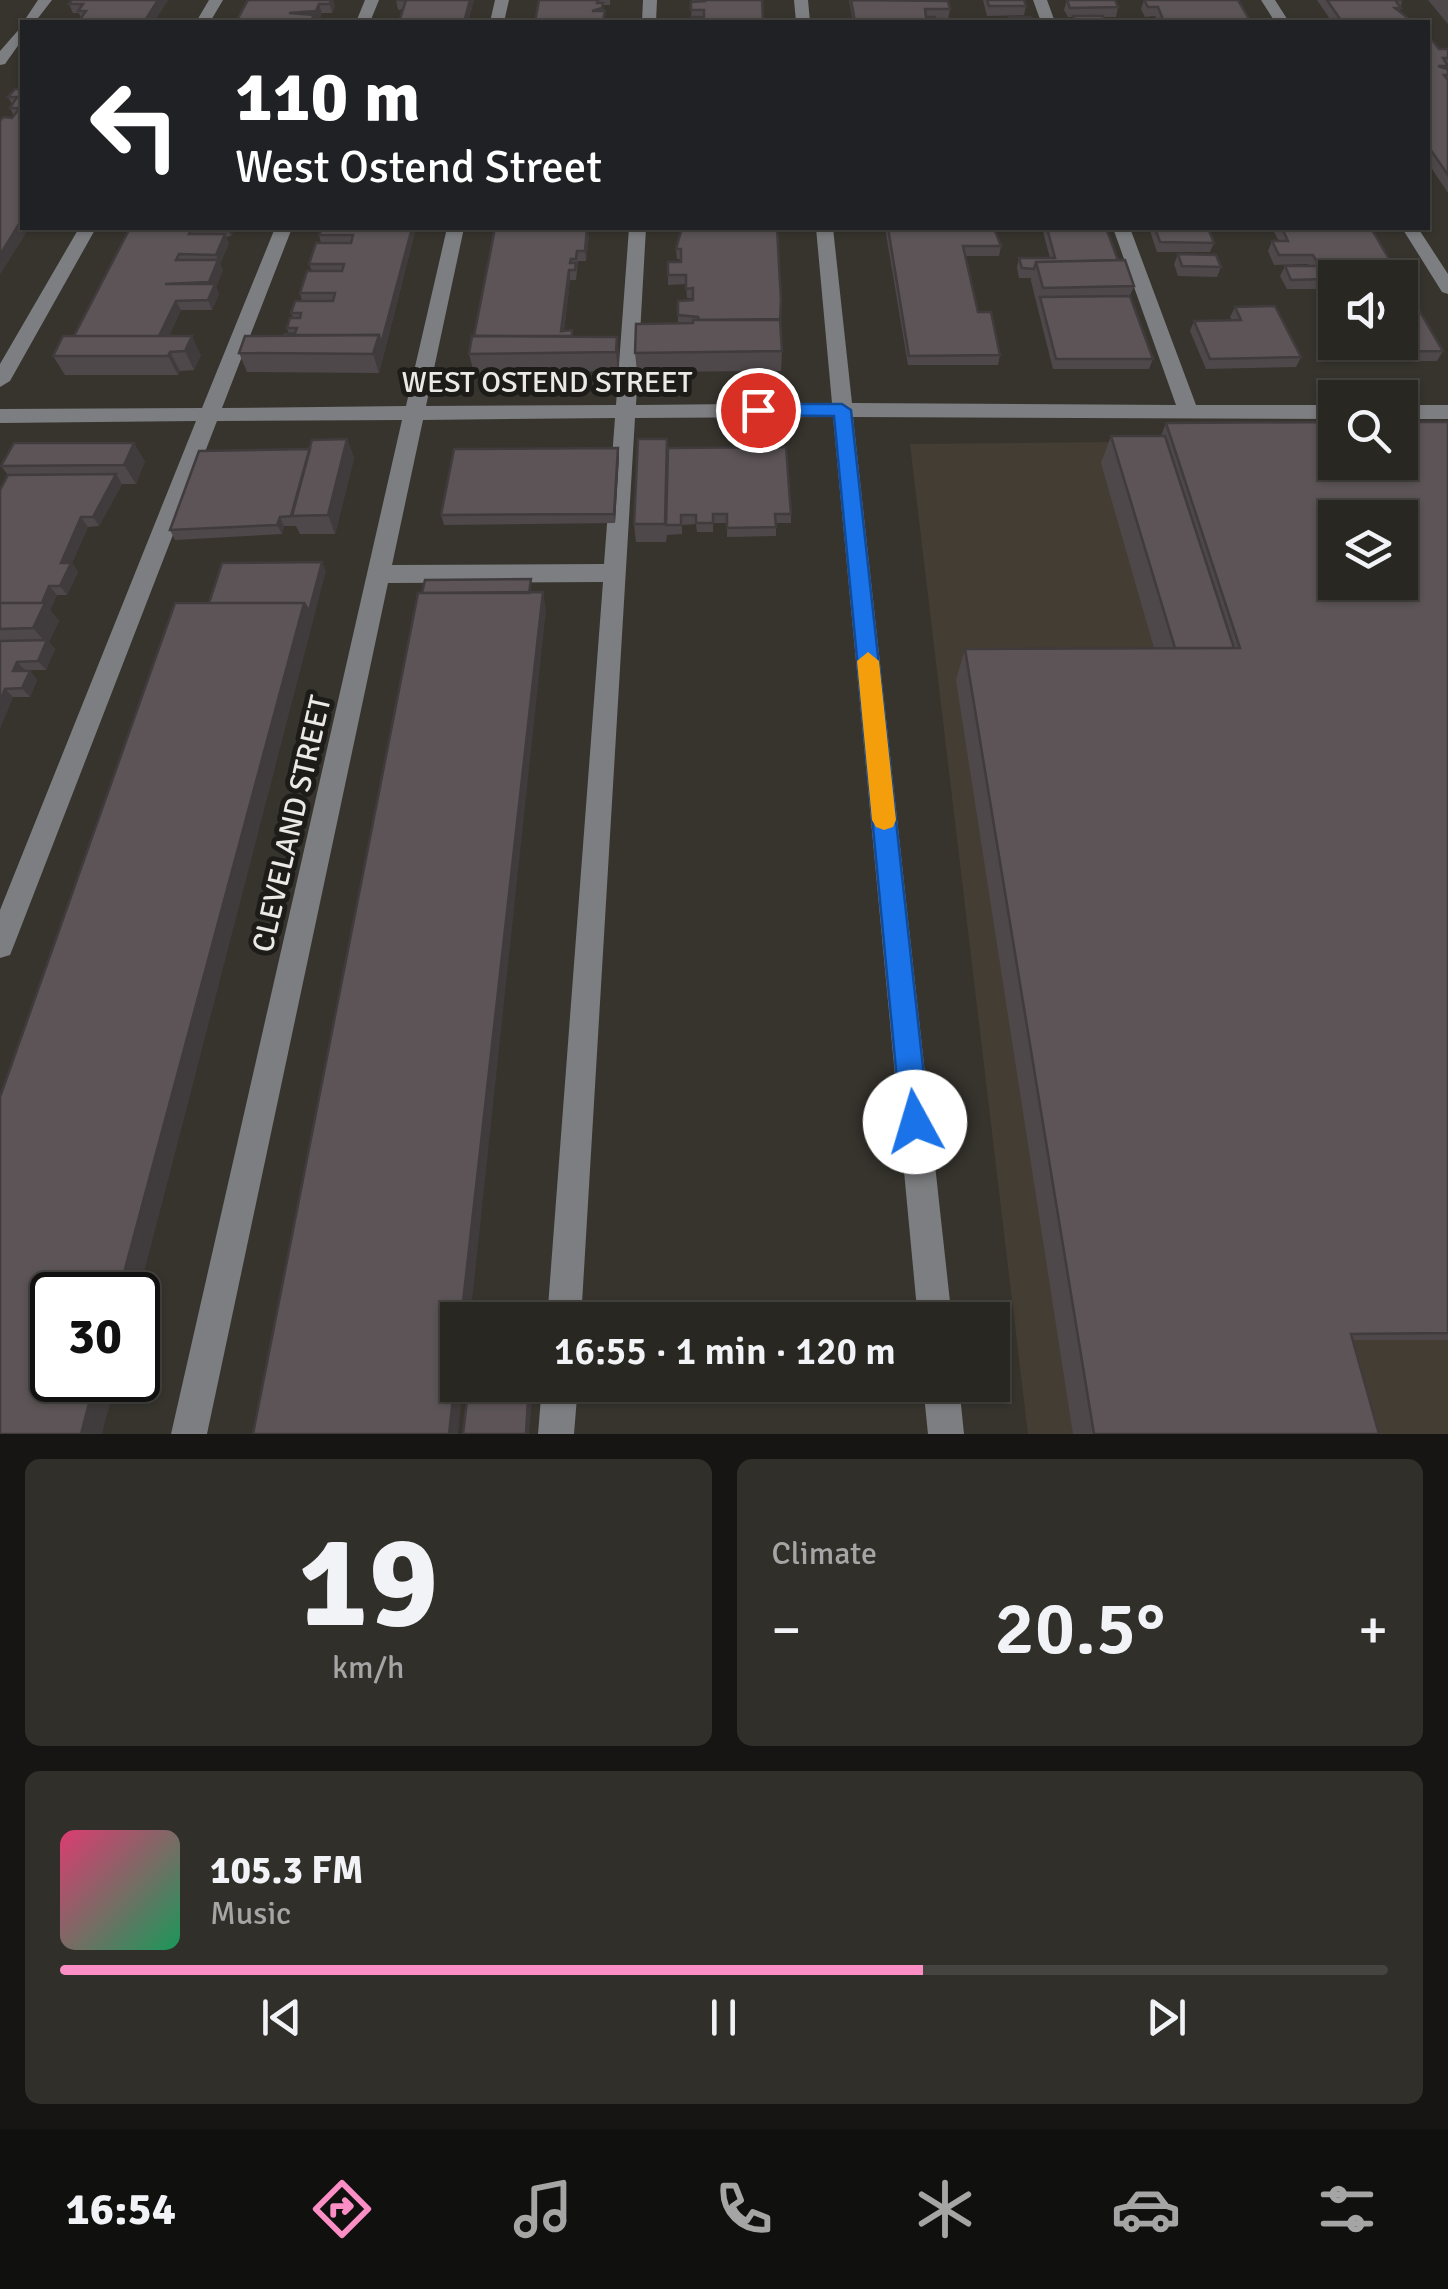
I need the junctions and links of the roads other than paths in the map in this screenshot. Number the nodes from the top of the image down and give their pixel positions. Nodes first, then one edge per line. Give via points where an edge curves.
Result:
1 (45, 0) edge
2 (30, 20) edge
3 (20, 33) edge
4 (0, 61) edge
5 (86, 230) edge
6 (281, 230) edge
7 (455, 230) edge
8 (636, 230) edge
9 (824, 230) edge
10 (1123, 230) edge
11 (1411, 230) edge
12 (1448, 288) edge
13 (0, 381) edge
14 (842, 410) junction
15 (625, 412) junction
16 (1318, 412) edge
17 (1418, 412) edge
18 (1448, 412) edge
19 (416, 413) junction
20 (1189, 413) junction
21 (209, 414) junction
22 (0, 416) edge
23 (615, 573) junction
24 (380, 574) junction
25 (0, 945) edge
26 (565, 1302) edge
27 (933, 1302) edge
28 (559, 1402) edge
29 (943, 1402) edge
30 (190, 1434) edge
31 (556, 1434) edge
32 (946, 1434) edge

1 - 2 street
3 - 4 street
5 - 13 street
6 - 21 street
7 - 19 street, CLEVELAND STREET
8 - 15 street
9 - 14 street
10 - 20 street
11 - 12 street
14 - 15 street, WEST OSTEND STREET
14 - 20 street, WEST OSTEND STREET
14 - 27 street
15 - 19 street, WEST OSTEND STREET
15 - 23 street
16 - 20 street, WEST OSTEND STREET
17 - 18 street
19 - 21 street, WEST OSTEND STREET
19 - 24 street, CLEVELAND STREET
21 - 22 street, WEST OSTEND STREET
21 - 25 street
23 - 24 street
23 - 26 street
24 - 30 street, CLEVELAND STREET
28 - 31 street
29 - 32 street

